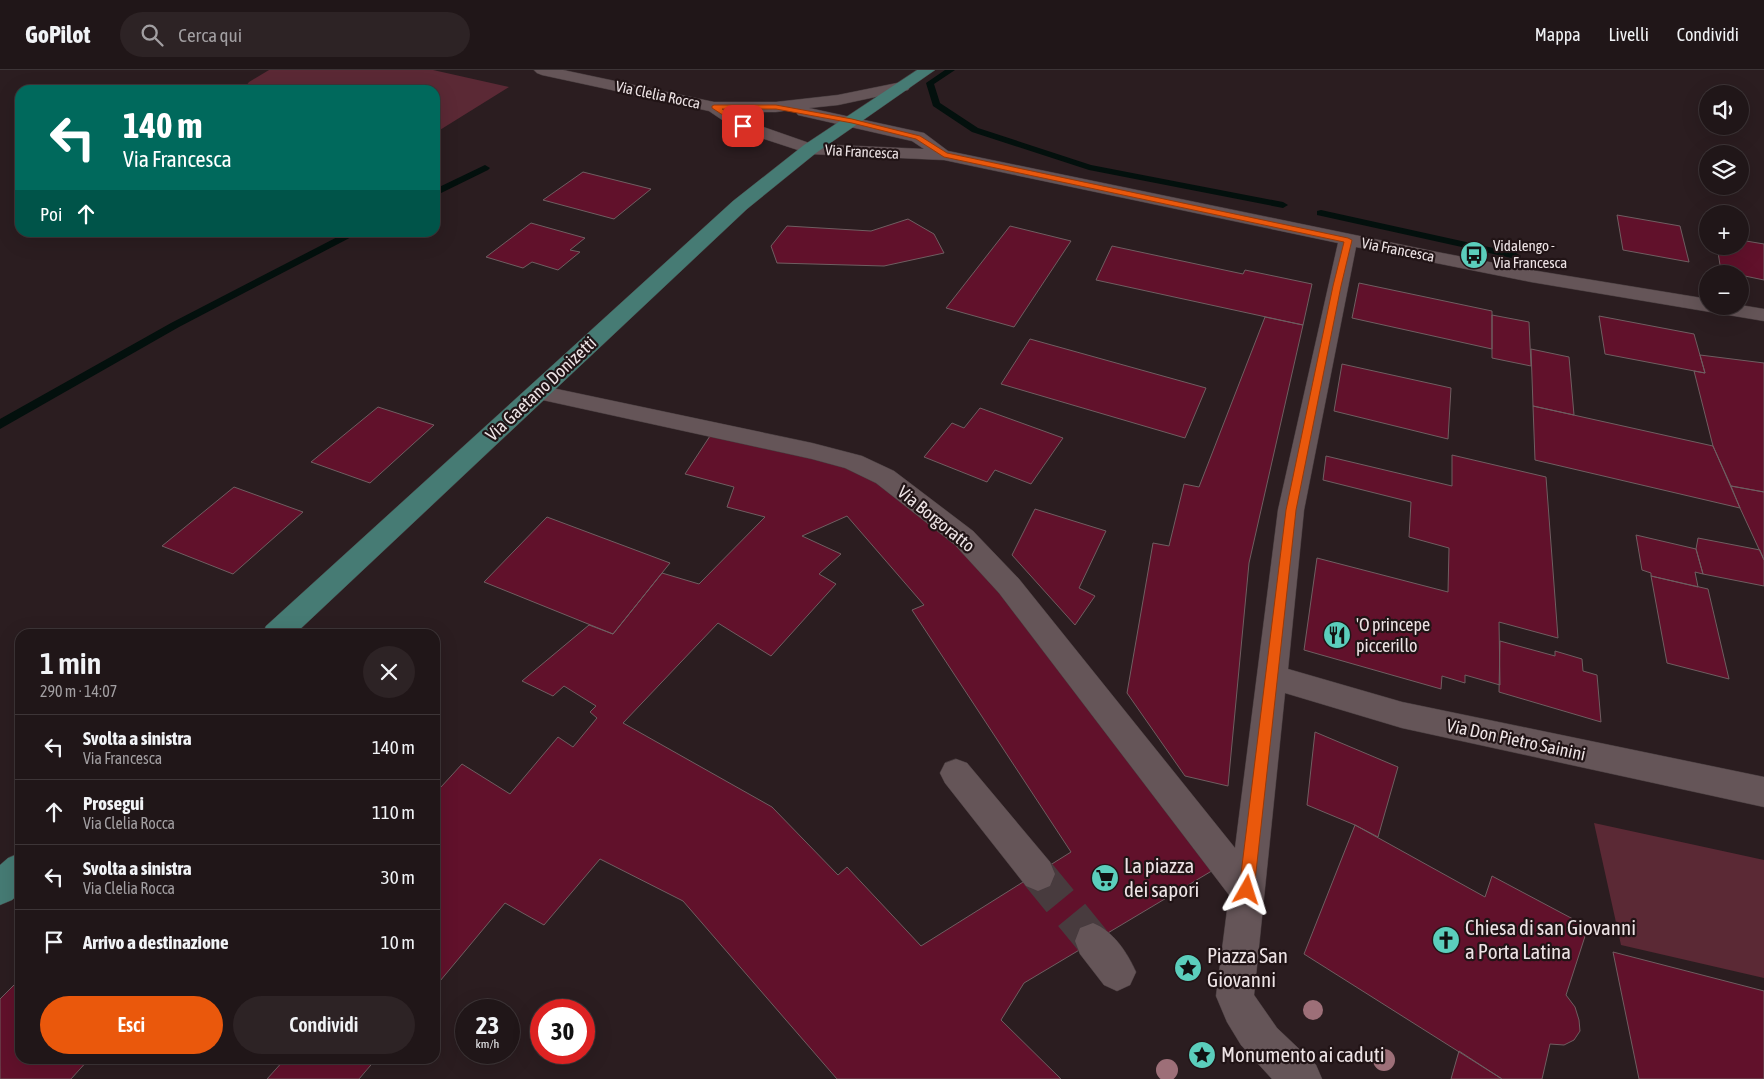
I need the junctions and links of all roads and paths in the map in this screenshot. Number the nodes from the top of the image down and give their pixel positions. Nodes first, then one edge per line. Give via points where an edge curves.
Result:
1 (542, 70) edge
2 (927, 70) edge
3 (902, 87) junction
4 (714, 107) junction
5 (776, 107) junction
6 (852, 121) junction
7 (810, 149) junction
8 (944, 155) junction
9 (1348, 240) junction
10 (1699, 304) edge
11 (1749, 312) edge
12 (1764, 315) edge
13 (538, 392) junction
14 (281, 629) edge
15 (1270, 675) junction
16 (956, 773) dead end
17 (1764, 792) edge
18 (15, 874) edge
19 (1038, 874) tunnel mouth
20 (0, 888) edge
21 (1247, 890) junction
22 (1093, 941) tunnel mouth
23 (1118, 972) dead end
24 (1302, 1079) edge

1 - 4 street, Via Clelia Rocca
2 - 3 main road, Via Gaetano Donizetti
3 - 5 street, Via Clelia Rocca via 838,100
3 - 6 main road, Via Gaetano Donizetti
4 - 5 street, Via Clelia Rocca
4 - 7 street, Via Clelia Rocca via 743,126
5 - 6 street, Via Clelia Rocca
6 - 7 main road, Via Gaetano Donizetti
6 - 8 street, Via Francesca via 918,137
7 - 8 street, Via Francesca
7 - 13 main road, Via Gaetano Donizetti via 740,205
8 - 9 street, Via Francesca
9 - 10 street, Via Francesca
9 - 15 street via 1291,510
11 - 12 street
13 - 14 main road, Via Gaetano Donizetti
13 - 21 street, Via Borgoratto via 812,451 854,462 885,477 964,538 1009,586
15 - 17 street, Via Don Pietro Sainini via 1402,715
15 - 21 street
16 - 19 street
18 - 20 main road
21 - 24 street via 1235,996 1256,1035
22 - 23 street

